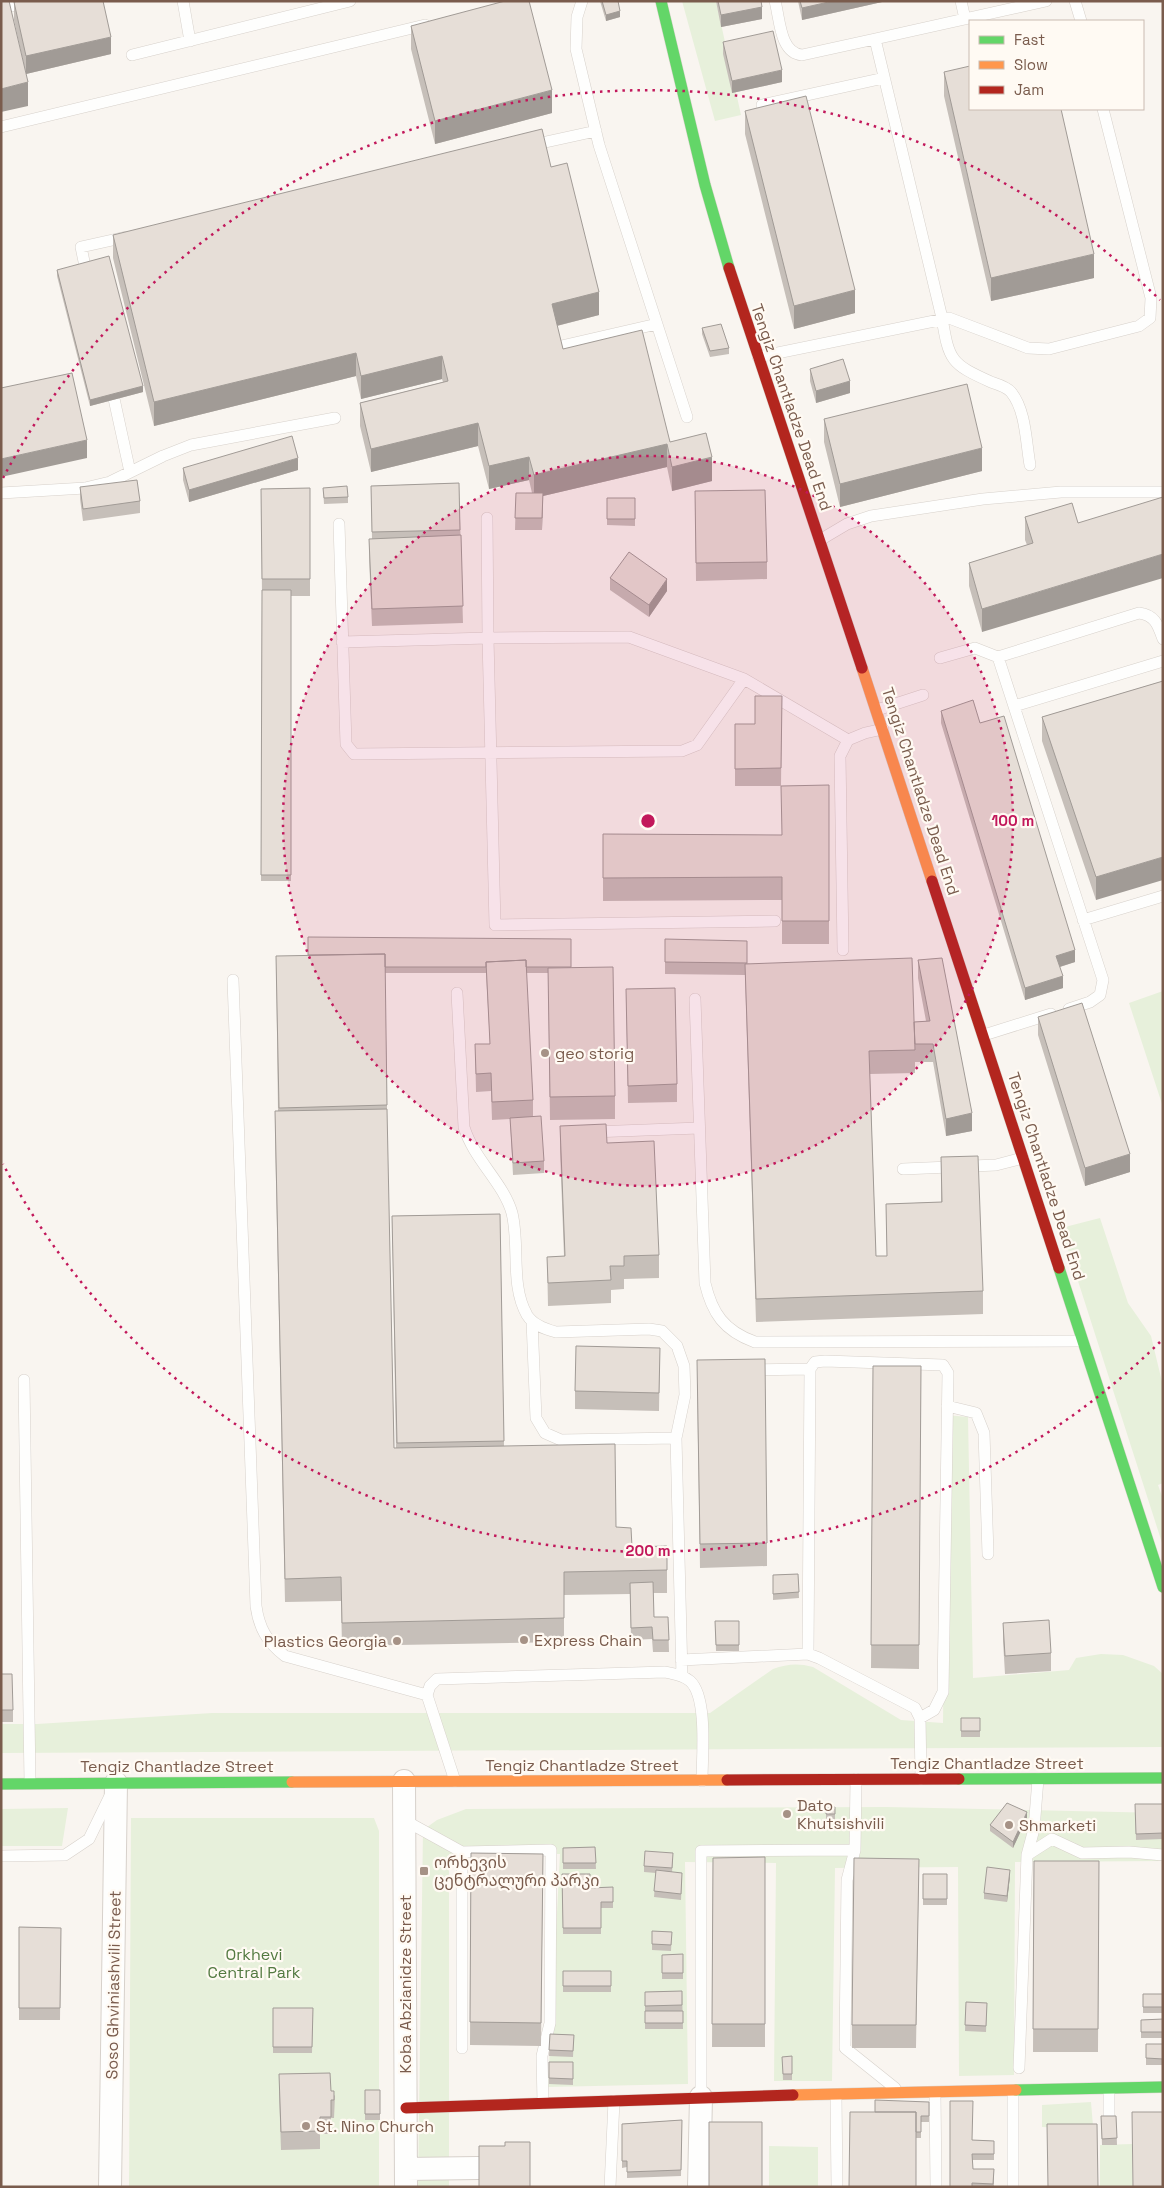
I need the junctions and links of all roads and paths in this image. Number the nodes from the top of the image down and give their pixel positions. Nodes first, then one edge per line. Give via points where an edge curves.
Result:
1 (29, 1) edge
2 (183, 1) edge
3 (350, 1) edge
4 (582, 1) edge
5 (661, 1) edge
6 (775, 1) edge
7 (961, 1) edge
8 (1046, 1) edge
9 (1075, 1) edge
10 (1, 9) edge
11 (965, 19) junction
12 (1080, 20) edge
13 (436, 22) edge
14 (875, 39) junction
15 (190, 41) junction
16 (132, 55) dead end
17 (884, 78) junction
18 (762, 105) edge
19 (1103, 110) edge
20 (1, 127) edge
21 (596, 131) junction
22 (518, 148) edge
23 (139, 234) edge
24 (89, 285) edge
25 (942, 318) junction
26 (657, 324) junction
27 (558, 347) edge
28 (758, 357) junction
29 (107, 369) edge
30 (687, 416) dead end
31 (335, 418) dead end
32 (1030, 465) dead end
33 (130, 472) junction
34 (1163, 492) edge
35 (1, 493) edge
36 (487, 518) dead end
37 (339, 524) dead end
38 (820, 540) junction
39 (488, 638) junction
40 (1163, 639) edge
41 (342, 642) junction
42 (940, 658) dead end
43 (998, 658) junction
44 (1163, 661) edge
45 (744, 679) junction
46 (923, 695) dead end
47 (1014, 706) junction
48 (877, 710) junction
49 (883, 728) junction
50 (848, 740) junction
51 (491, 754) junction
52 (1163, 896) edge
53 (1083, 920) junction
54 (775, 921) dead end
55 (843, 950) dead end
56 (233, 980) dead end
57 (457, 993) dead end
58 (695, 999) dead end
59 (984, 1035) junction
60 (699, 1128) junction
61 (577, 1133) edge
62 (1024, 1157) junction
63 (903, 1169) dead end
64 (532, 1320) junction
65 (1084, 1341) junction
66 (810, 1369) junction
67 (742, 1370) edge
68 (24, 1380) dead end
69 (948, 1406) junction
70 (676, 1438) junction
71 (988, 1554) dead end
72 (1163, 1587) edge
73 (808, 1654) junction
74 (681, 1660) junction
75 (682, 1676) junction
76 (427, 1695) junction
77 (920, 1718) junction
78 (1163, 1778) edge
79 (1038, 1779) junction
80 (702, 1780) junction
81 (856, 1780) junction
82 (921, 1780) junction
83 (404, 1781) junction
84 (455, 1781) junction
85 (30, 1783) junction
86 (116, 1783) junction
87 (1, 1784) edge
88 (404, 1820) junction
89 (855, 1850) junction
90 (462, 1852) junction
91 (1027, 1855) junction
92 (1163, 1855) edge
93 (1, 1856) edge
94 (462, 2048) dead end
95 (1019, 2068) dead end
96 (1163, 2087) edge
97 (1109, 2089) junction
98 (1013, 2092) junction
99 (936, 2093) junction
100 (902, 2094) junction
101 (836, 2095) junction
102 (701, 2097) junction
103 (614, 2100) junction
104 (543, 2103) junction
105 (406, 2108) junction
106 (1109, 2122) edge
107 (478, 2168) edge
108 (406, 2178) edge
109 (110, 2187) edge
110 (610, 2187) edge
111 (699, 2187) edge
112 (837, 2187) edge
113 (936, 2187) edge
114 (1013, 2187) edge

1 - 10 lane
2 - 15 lane
3 - 15 lane
4 - 21 lane via 576,49
5 - 28 street, Tengiz Chantladze Dead End via 705,185
6 - 14 lane via 786,48 793,54 802,55
7 - 11 lane
8 - 11 lane
9 - 12 lane
11 - 14 lane
13 - 20 lane
14 - 17 lane
15 - 16 lane
17 - 18 lane
17 - 25 lane
19 - 25 lane via 1151,298 1150,318 1139,326 1049,349 1028,348 958,320
21 - 22 lane
21 - 26 lane
23 - 24 lane via 80,247
25 - 28 lane
25 - 32 lane via 947,349 954,361 964,370 1010,390 1018,404
26 - 27 lane
26 - 30 lane
28 - 38 street, Tengiz Chantladze Dead End
29 - 33 lane
31 - 33 lane via 191,445
33 - 35 lane via 110,482 85,488
34 - 38 lane via 1061,492 983,499 871,516 847,524
36 - 39 lane
37 - 41 lane
38 - 48 street, Tengiz Chantladze Dead End
39 - 41 lane
39 - 45 lane via 628,637
39 - 51 lane
40 - 43 lane via 1157,622 1149,615 1139,613
41 - 51 lane via 346,744 354,754
42 - 43 lane via 975,648
43 - 47 lane
44 - 47 lane
45 - 50 lane
45 - 51 lane via 697,745 682,751
46 - 48 lane
47 - 53 lane
48 - 49 street, Tengiz Chantladze Dead End
49 - 50 lane
49 - 59 street, Tengiz Chantladze Dead End
50 - 55 lane via 840,756
51 - 54 lane via 495,925
52 - 53 lane
53 - 59 lane via 1103,980 1100,995 1090,1002
56 - 76 lane via 258,1623 270,1644 285,1656
57 - 64 lane via 464,1127 469,1144 512,1212 519,1298
58 - 60 lane
59 - 62 street, Tengiz Chantladze Dead End
60 - 61 lane
60 - 65 lane via 704,1283 709,1303 722,1323 740,1337 754,1342
62 - 63 lane via 996,1165
62 - 65 street, Tengiz Chantladze Dead End
64 - 70 lane via 536,1418 545,1432 561,1440
64 - 70 lane via 541,1328 556,1332 662,1331 677,1346 689,1371
65 - 72 street, Tengiz Chantladze Dead End
66 - 67 lane
66 - 69 lane via 815,1362 825,1361 943,1365 948,1373
66 - 73 lane
68 - 85 lane
69 - 71 lane via 976,1413 984,1433
69 - 77 lane via 943,1692 934,1710
70 - 74 lane
73 - 74 lane
73 - 77 lane via 915,1708
74 - 75 lane
75 - 76 lane via 665,1672 437,1679
75 - 80 lane via 692,1682 698,1692 702,1714
76 - 84 lane
77 - 82 lane
78 - 79 street, Tengiz Chantladze Street
79 - 82 street, Tengiz Chantladze Street
79 - 91 lane via 1034,1828
80 - 81 street, Tengiz Chantladze Street
80 - 84 street, Tengiz Chantladze Street
81 - 82 street, Tengiz Chantladze Street
81 - 89 lane
83 - 84 street, Tengiz Chantladze Street
83 - 86 street, Tengiz Chantladze Street
83 - 88 street, Koba Abzianidze Street
85 - 86 street, Tengiz Chantladze Street
85 - 87 street, Tengiz Chantladze Street
86 - 93 lane via 89,1839 65,1855
86 - 109 street, Soso Ghviniashvili Street
88 - 90 lane
88 - 105 street, Koba Abzianidze Street
89 - 100 lane via 847,1880 845,2048
89 - 102 lane via 701,1851
90 - 94 lane
90 - 104 lane via 551,1850 550,2023 542,2056
91 - 92 lane via 1052,1839 1082,1853
91 - 95 lane
96 - 97 street
97 - 98 street
97 - 106 lane
98 - 99 street
98 - 114 lane
99 - 100 street
99 - 113 lane
100 - 101 street
101 - 102 street
101 - 112 lane
102 - 103 street
102 - 111 street
103 - 104 street
103 - 110 lane
104 - 105 street
105 - 108 street, Koba Abzianidze Street
107 - 108 street

